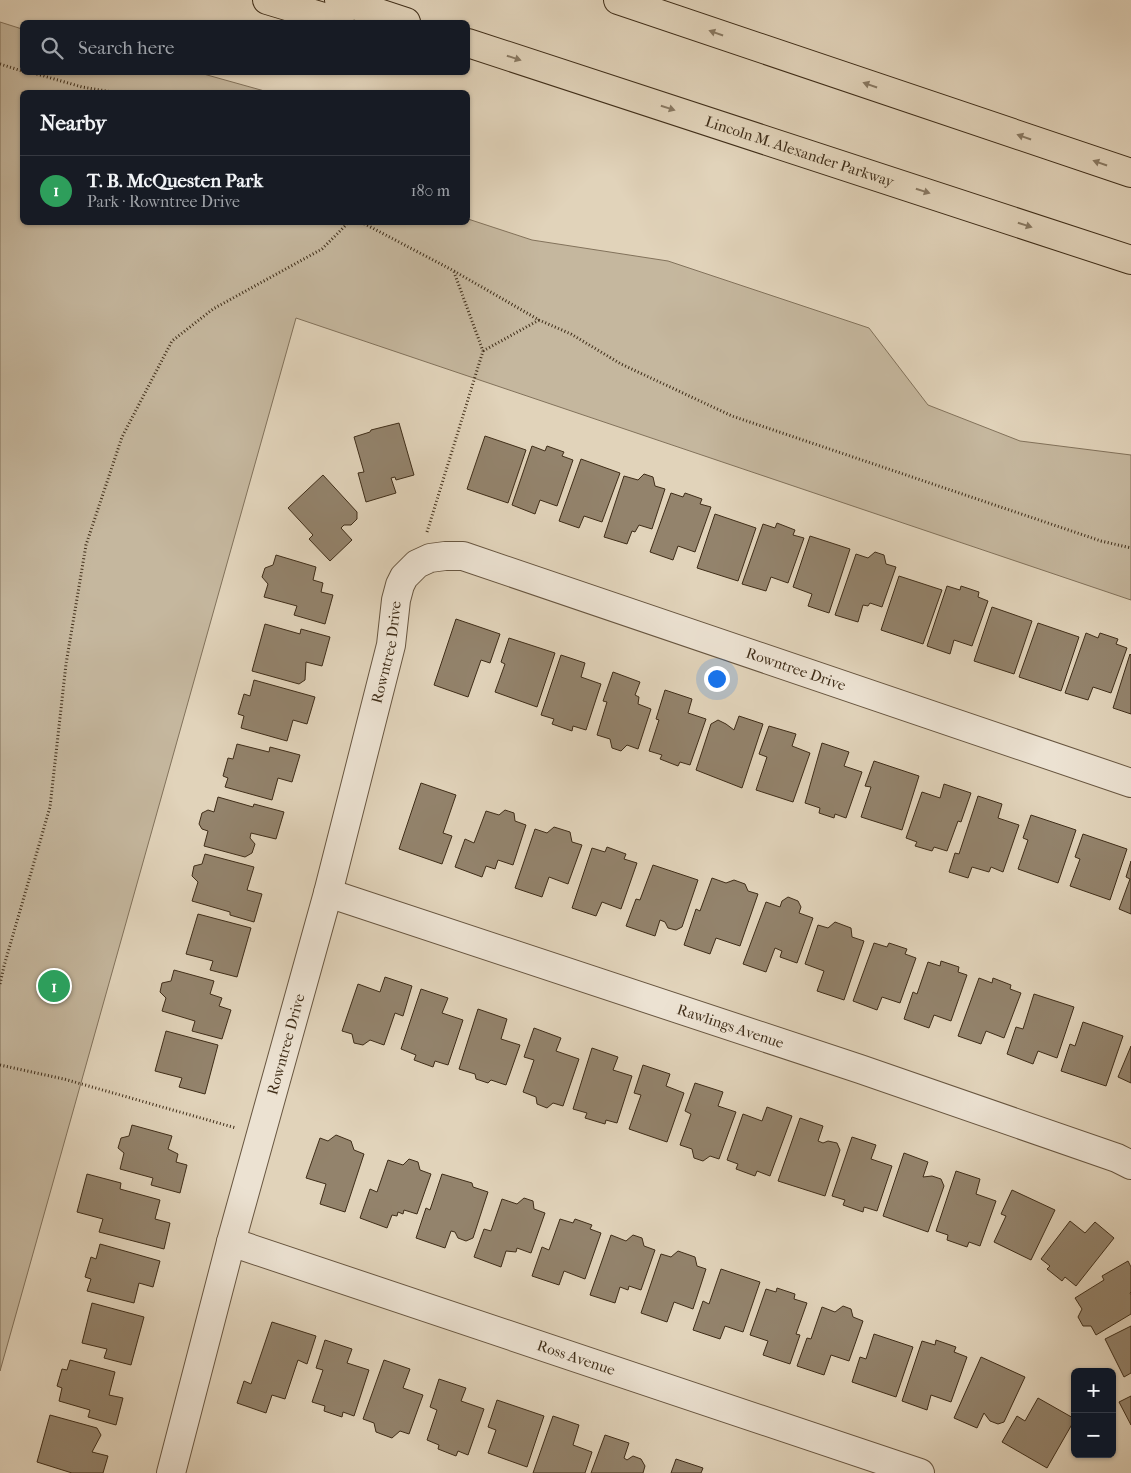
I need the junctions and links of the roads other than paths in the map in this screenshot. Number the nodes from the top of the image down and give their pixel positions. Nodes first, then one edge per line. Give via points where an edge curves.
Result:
1 (267, 0) edge
2 (338, 0) edge
3 (618, 0) edge
4 (333, 20) edge
5 (400, 20) edge
6 (470, 44) edge
7 (1131, 173) edge
8 (1131, 260) edge
9 (1131, 783) edge
10 (328, 893) junction
11 (1131, 1165) edge
12 (231, 1242) junction
13 (171, 1473) edge
14 (920, 1473) edge

1 - 4 highway
2 - 5 highway
7 -> 3 highway
6 -> 8 highway, Lincoln M. Alexander Parkway
9 - 10 street, Rowntree Drive via 463,556 430,558 417,564 404,576 400,585 391,645
10 - 11 street, Rawlings Avenue via 860,1070
10 - 12 street, Rowntree Drive
12 - 13 street, Rowntree Drive
12 - 14 street, Ross Avenue

